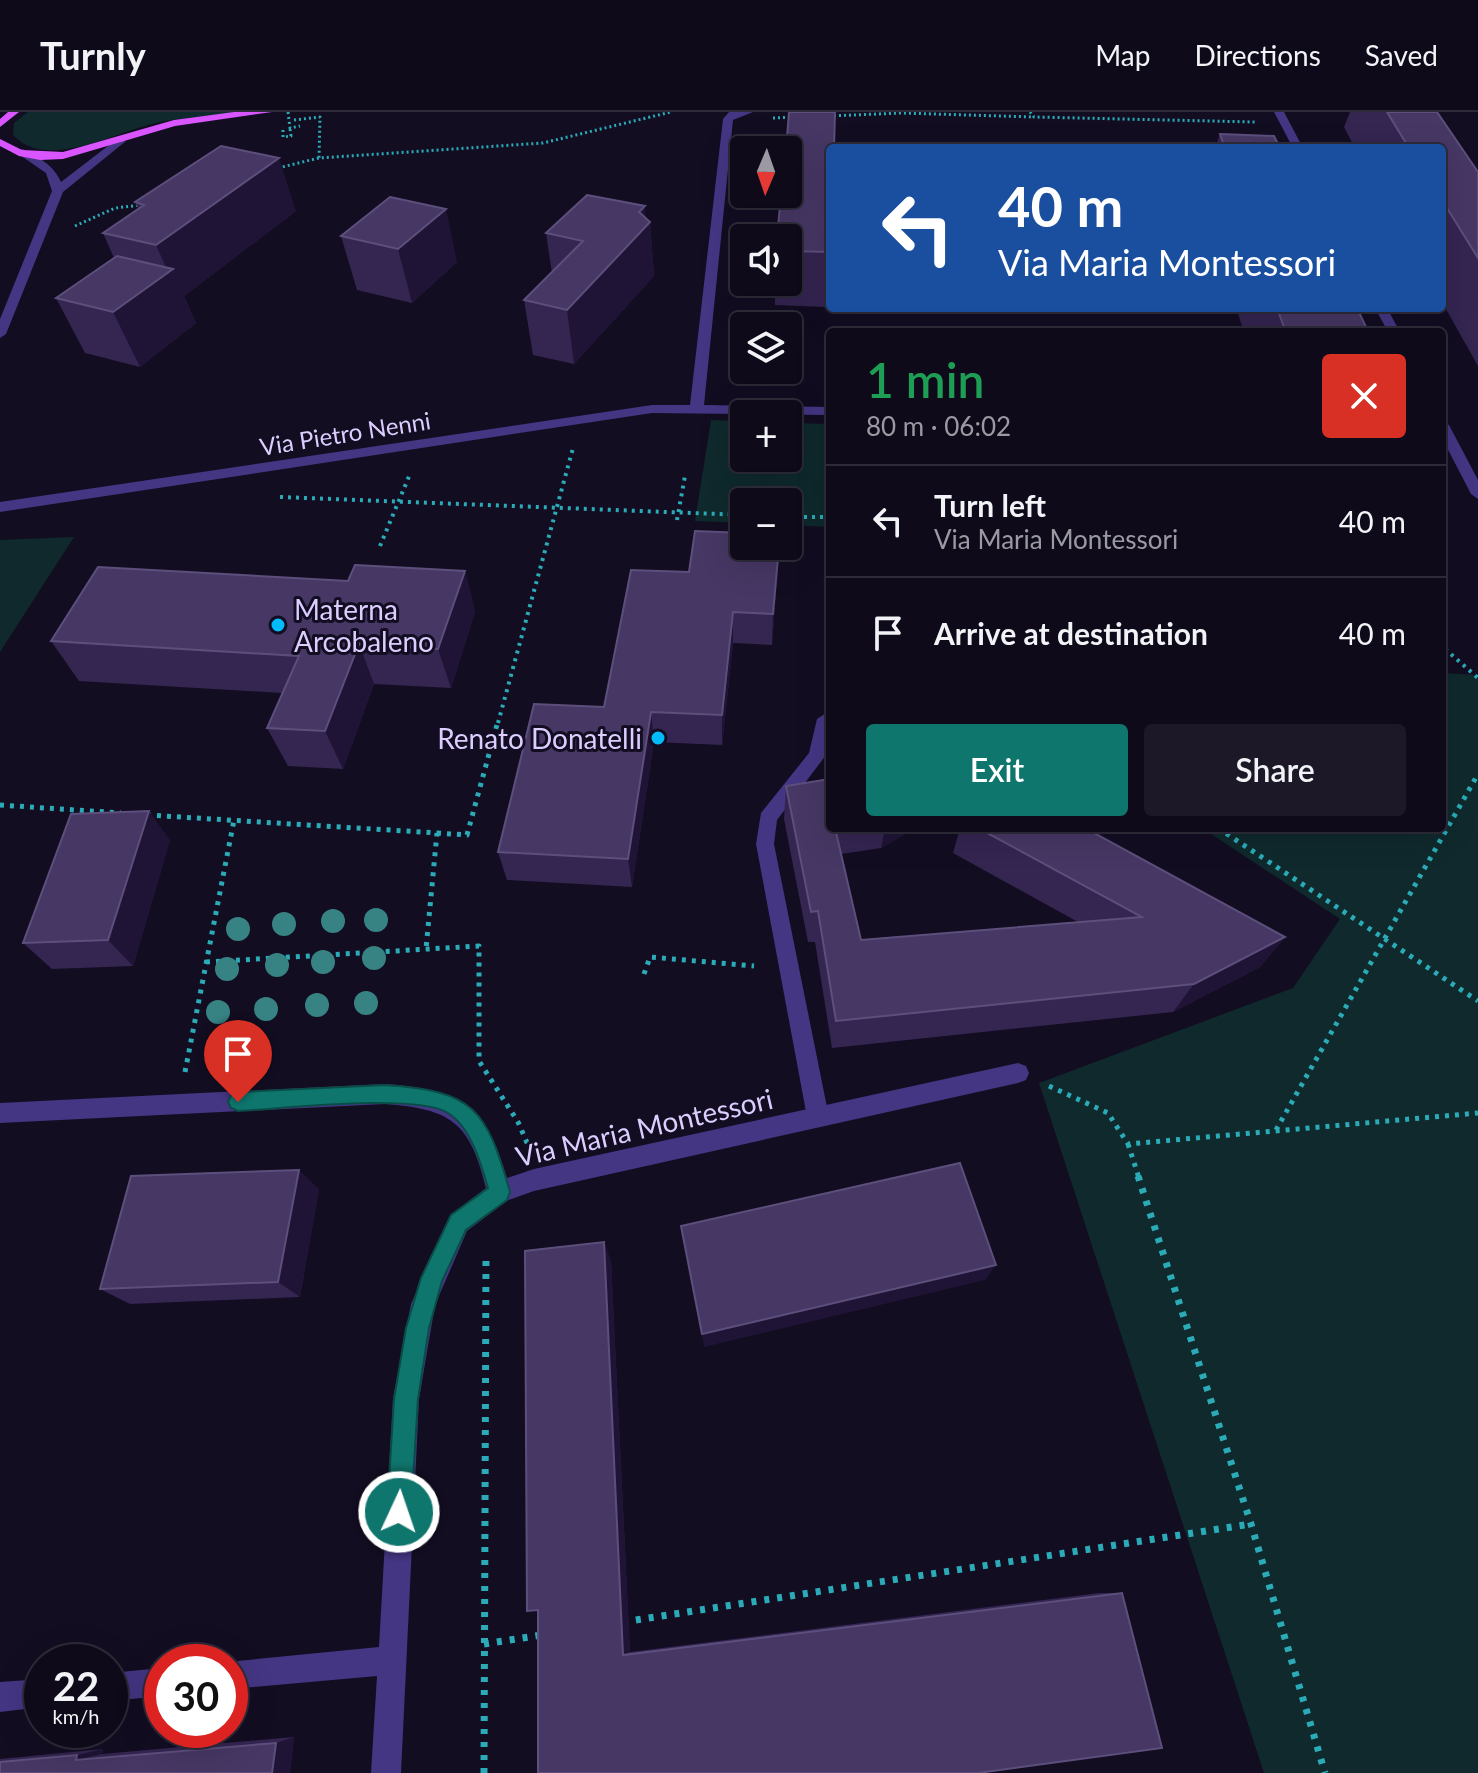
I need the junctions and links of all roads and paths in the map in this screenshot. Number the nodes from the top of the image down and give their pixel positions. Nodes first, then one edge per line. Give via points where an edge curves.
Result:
1 (14, 112) edge
2 (267, 112) edge
3 (288, 112) edge
4 (671, 112) edge
5 (748, 112) edge
6 (1030, 112) edge
7 (827, 116) edge
8 (796, 117) edge
9 (1034, 117) junction
10 (1282, 117) edge
11 (300, 119) dead end
12 (728, 119) junction
13 (0, 124) edge
14 (300, 126) dead end
15 (121, 141) junction
16 (0, 142) edge
17 (1296, 144) edge
18 (19, 151) junction
19 (319, 158) junction
20 (270, 171) dead end
21 (58, 191) junction
22 (155, 203) edge
23 (77, 218) dead end
24 (0, 334) edge
25 (697, 407) junction
26 (826, 411) edge
27 (581, 420) junction
28 (1446, 434) edge
29 (413, 467) dead end
30 (685, 476) dead end
31 (1478, 494) edge
32 (271, 497) dead end
33 (398, 501) junction
34 (0, 507) edge
35 (557, 507) junction
36 (678, 512) junction
37 (730, 514) edge
38 (802, 517) edge
39 (826, 517) edge
40 (677, 520) dead end
41 (380, 546) dead end
42 (1446, 650) edge
43 (1478, 678) edge
44 (826, 719) dead end
45 (1478, 774) edge
46 (0, 805) edge
47 (125, 813) edge
48 (140, 814) edge
49 (234, 820) junction
50 (1446, 830) edge
51 (1224, 832) edge
52 (1445, 832) edge
53 (437, 833) junction
54 (1384, 939) junction
55 (426, 949) junction
56 (206, 962) junction
57 (787, 969) junction
58 (644, 974) dead end
59 (1478, 1001) edge
60 (1018, 1073) joint
61 (179, 1105) junction
62 (0, 1113) edge
63 (1478, 1113) edge
64 (818, 1117) junction
65 (1275, 1131) junction
66 (1128, 1144) junction
67 (534, 1180) junction
68 (499, 1192) junction
69 (489, 1242) dead end
70 (1251, 1524) junction
71 (609, 1624) edge
72 (547, 1634) edge
73 (484, 1644) junction
74 (390, 1660) junction
75 (248, 1673) edge
76 (24, 1695) edge
77 (0, 1697) edge
78 (386, 1773) edge
79 (484, 1773) edge
80 (1325, 1773) edge

1 - 13 main road
2 - 15 main road via 171,124
3 - 14 path, bridge via 290,128
4 - 19 path via 543,143
5 - 12 street
6 - 9 path
7 - 9 path
8 - 12 path
9 - 10 path
10 - 17 street
11 - 19 path via 320,117
12 - 25 street
15 - 18 main road via 71,154
15 - 21 street
16 - 18 main road
18 - 21 street via 56,175
19 - 20 path
21 - 24 street
22 - 23 path via 115,208 71,227
25 - 26 street, Via Pietro Nenni
25 - 27 street, Via Pietro Nenni
27 - 34 street, Via Pietro Nenni
27 - 35 path
28 - 31 street
29 - 33 path
30 - 36 path
32 - 33 path
33 - 35 path
33 - 41 path
35 - 36 path
35 - 53 path via 467,835
36 - 37 path
36 - 40 path
38 - 39 path
42 - 43 path
44 - 57 street via 817,755 768,818 765,844
45 - 50 path
46 - 47 path
48 - 49 path
49 - 53 path
49 - 56 path
51 - 54 path
52 - 54 path
53 - 55 path
54 - 59 path
54 - 65 path
55 - 56 path
55 - 67 path via 479,946 479,1061 518,1122
56 - 61 path
57 - 58 path via 650,957
57 - 64 street
60 - 64 street, Via Maria Montessori
60 - 66 path via 1108,1113
61 - 62 street, Via Maria Montessori
61 - 68 street, Via Maria Montessori via 385,1094 431,1097 452,1104 470,1121 488,1151
63 - 65 path
64 - 67 street, Via Maria Montessori
65 - 66 path
66 - 70 path
67 - 68 street, Via Maria Montessori
68 - 74 street via 459,1223 432,1278 417,1328 406,1399
69 - 73 path
70 - 71 path
70 - 80 path
72 - 73 path
73 - 79 path
74 - 75 street
74 - 78 street
76 - 77 street

